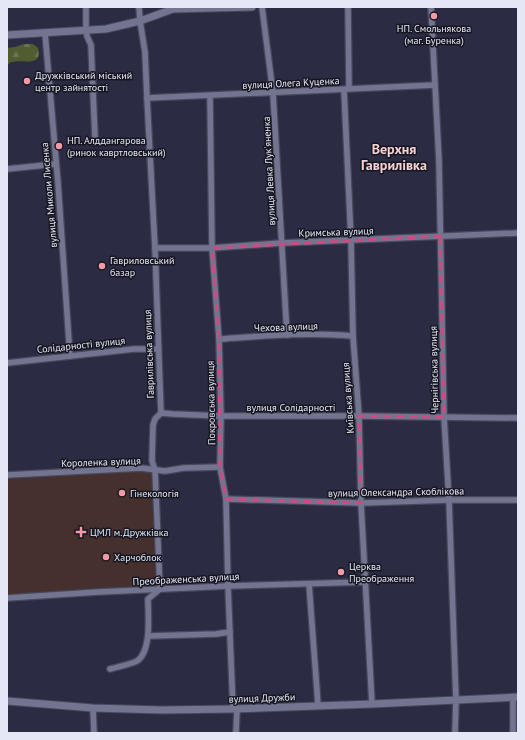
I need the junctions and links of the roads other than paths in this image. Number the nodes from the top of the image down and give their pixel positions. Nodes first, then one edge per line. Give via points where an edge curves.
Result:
1 (86, 7) edge
2 (139, 7) edge
3 (252, 7) edge
4 (262, 7) edge
5 (348, 7) edge
6 (431, 7) edge
7 (203, 8) edge
8 (140, 21) junction
9 (86, 30) junction
10 (46, 33) junction
11 (7, 35) edge
12 (435, 85) junction
13 (347, 89) junction
14 (273, 93) junction
15 (210, 96) junction
16 (147, 98) junction
17 (95, 137) dead end
18 (56, 162) junction
19 (7, 165) edge
20 (7, 169) edge
21 (518, 233) edge
22 (440, 236) junction
23 (351, 240) junction
24 (281, 243) junction
25 (155, 248) junction
26 (212, 248) junction
27 (287, 335) junction
28 (353, 336) junction
29 (219, 339) junction
30 (158, 349) junction
31 (70, 356) junction
32 (7, 363) edge
33 (161, 413) junction
34 (221, 416) junction
35 (359, 416) junction
36 (444, 417) junction
37 (518, 418) edge
38 (220, 467) junction
39 (155, 470) junction
40 (7, 476) edge
41 (226, 499) junction
42 (449, 500) junction
43 (518, 500) edge
44 (361, 503) junction
45 (366, 582) junction
46 (309, 584) junction
47 (228, 586) junction
48 (160, 589) junction
49 (7, 598) edge
50 (230, 632) junction
51 (148, 636) junction
52 (110, 669) dead end
53 (515, 697) edge
54 (456, 700) junction
55 (7, 701) edge
56 (372, 704) junction
57 (318, 706) junction
58 (93, 708) junction
59 (235, 709) junction
60 (94, 733) edge
61 (236, 733) edge
62 (455, 733) edge
63 (513, 733) edge

1 - 9 street
2 - 8 street, Гаврилівська вулиця
3 - 7 street
4 - 14 street, вулиця Левка Лук'яненка
5 - 13 street, Київська вулиця
6 - 12 street, Чернігівська вулиця
7 - 8 street via 173,9
8 - 9 street via 106,29
8 - 16 street, Гаврилівська вулиця via 145,52
9 - 10 street
9 - 17 street via 91,46
10 - 11 street
10 - 18 street, вулиця Миколи Лисенка
12 - 13 street, вулиця Олега Куценка
12 - 22 street, Чернігівська вулиця
13 - 14 street, вулиця Олега Куценка
13 - 23 street, Київська вулиця
14 - 15 street, вулиця Олега Куценка
14 - 24 street, вулиця Левка Лук'яненка
15 - 16 street, вулиця Олега Куценка
15 - 26 street, Покровська вулиця
16 - 25 street, Гаврилівська вулиця
18 - 19 street
18 - 20 street
18 - 31 street, вулиця Миколи Лисенка
21 - 22 street, Кримська вулиця
22 - 23 street, Кримська вулиця
22 - 36 street, Чернігівська вулиця
23 - 24 street, Кримська вулиця
23 - 28 street, Київська вулиця
24 - 26 street, Кримська вулиця
24 - 27 street, вулиця Левка Лук'яненка
25 - 26 street, Кримська вулиця
25 - 30 street, Гаврилівська вулиця
26 - 29 street, Покровська вулиця
27 - 28 street, Чехова вулиця
27 - 29 street, Чехова вулиця
28 - 35 street, Київська вулиця
29 - 34 street, Покровська вулиця
30 - 31 street, Солідарності вулиця
30 - 33 street, Гаврилівська вулиця
31 - 32 street, Солідарності вулиця
33 - 34 street, вулиця Солідарності
33 - 39 street, Гаврилівська вулиця via 153,424 152,461
34 - 35 street, вулиця Солідарності
34 - 38 street, Покровська вулиця
35 - 36 street, вулиця Солідарності
35 - 44 street, Київська вулиця
36 - 37 street, вулиця Солідарності
36 - 42 street, Чернігівська вулиця
38 - 39 street, Короленка вулиця
38 - 41 street, Покровська вулиця
39 - 40 street, Короленка вулиця via 141,468
39 - 48 street, Гаврилівська вулиця
41 - 44 street, вулиця Олександра Скоблікова
41 - 47 street, Покровська вулиця
42 - 43 street, вулиця Олександра Скоблікова
42 - 44 street, вулиця Олександра Скоблікова
42 - 54 street, Чернігівська вулиця
44 - 45 street, Київська вулиця
45 - 46 street, Преображенська вулиця
45 - 56 street, Київська вулиця
46 - 47 street, Преображенська вулиця
46 - 57 street
47 - 48 street, Преображенська вулиця
47 - 50 street, Покровська вулиця
48 - 49 street, Преображенська вулиця
48 - 51 street via 148,599
50 - 51 street
50 - 59 street, Покровська вулиця
51 - 52 street via 143,655 137,661
53 - 54 street, вулиця Дружби
53 - 63 street
54 - 56 street, вулиця Дружби
54 - 62 street, Чернігівська вулиця
55 - 58 street, вулиця Дружби
56 - 57 street, вулиця Дружби
57 - 59 street, вулиця Дружби
58 - 59 street, вулиця Дружби
58 - 60 street
59 - 61 street, Покровська вулиця

